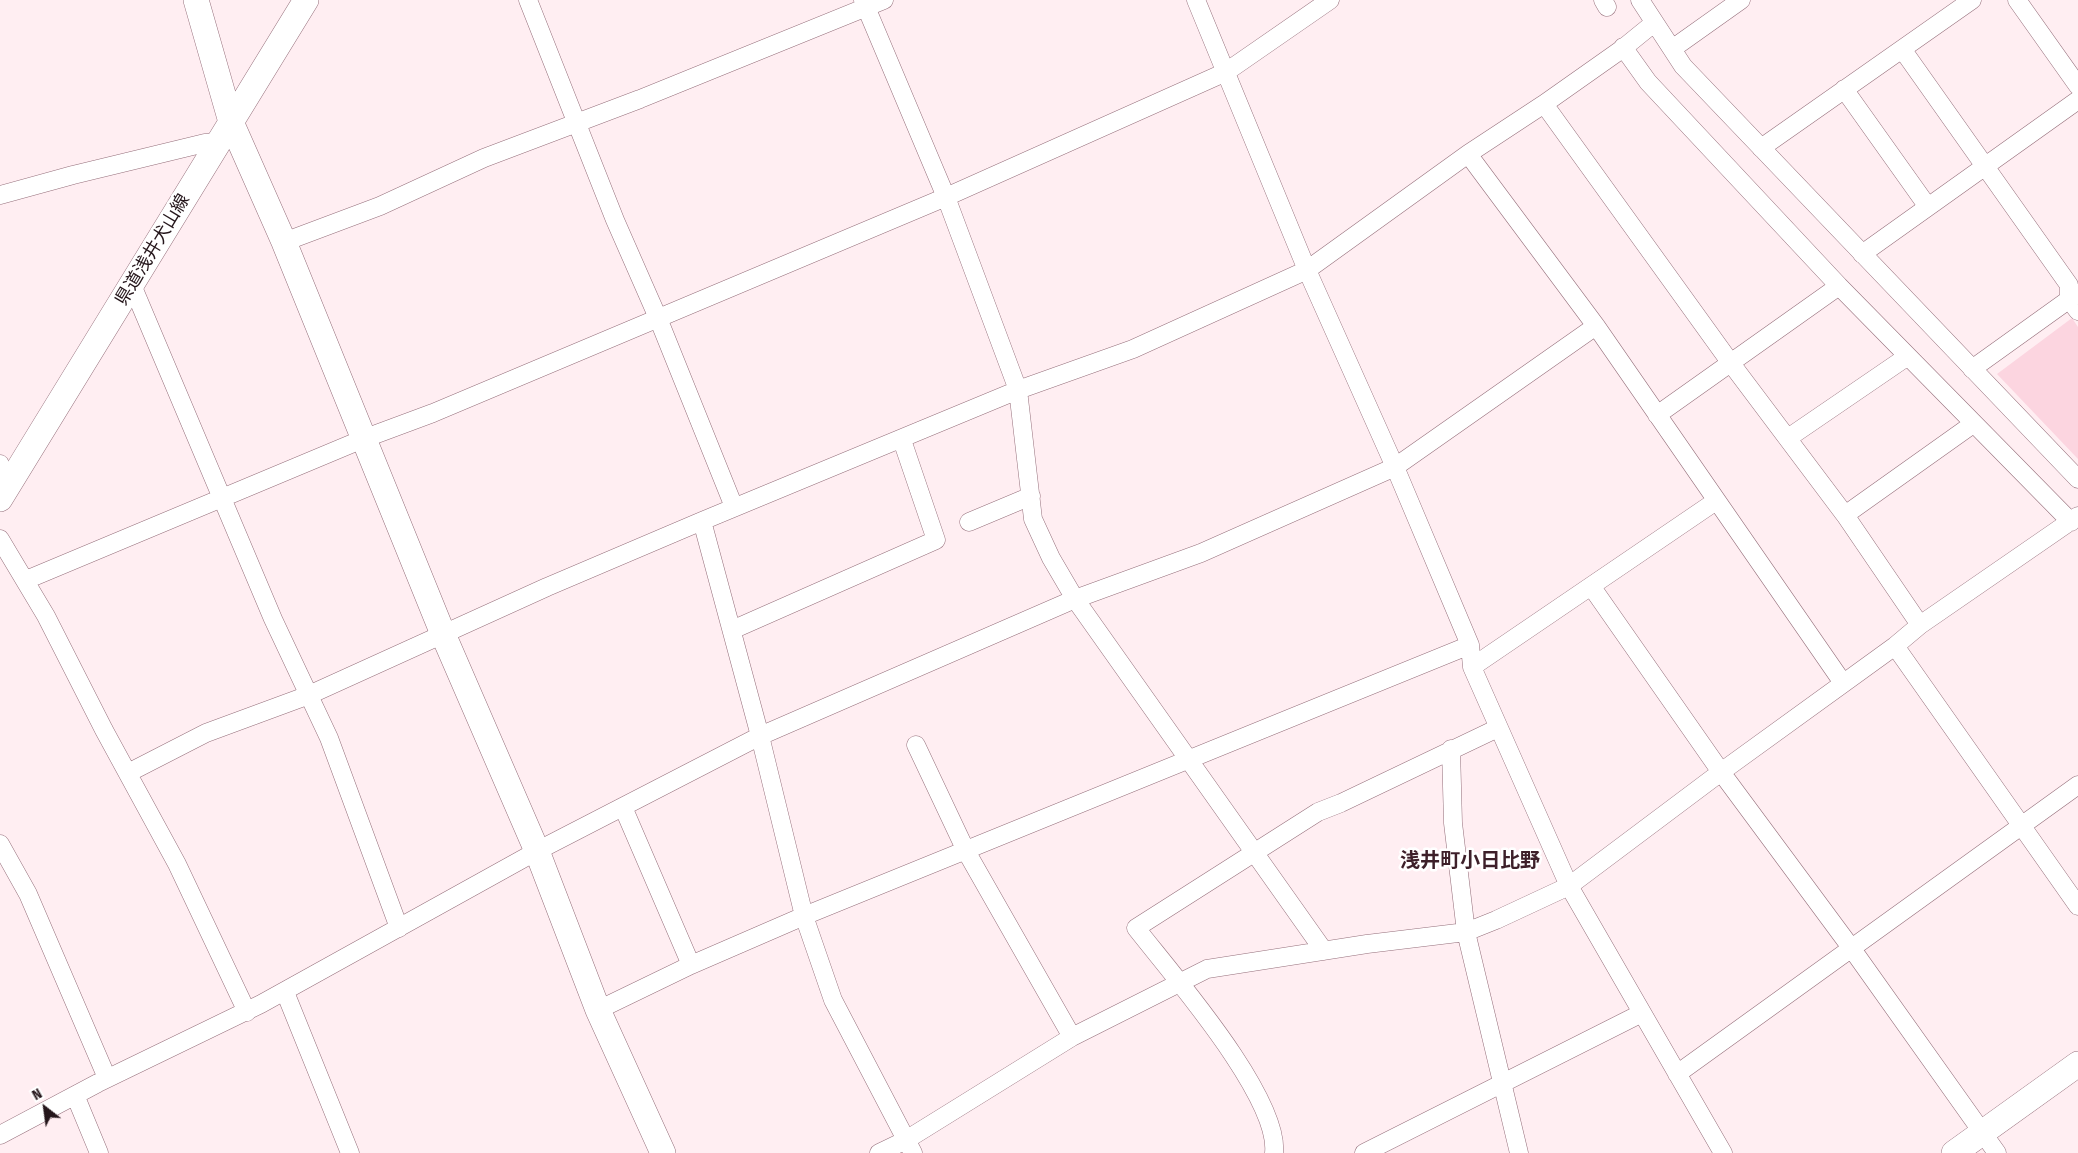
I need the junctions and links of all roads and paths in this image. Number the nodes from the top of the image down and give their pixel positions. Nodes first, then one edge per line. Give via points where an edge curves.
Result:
1 (196, 0) edge
2 (528, 0) edge
3 (884, 0) edge
4 (1196, 0) edge
5 (1330, 0) edge
6 (1640, 0) edge
7 (1741, 0) edge
8 (1972, 0) edge
9 (2017, 0) edge
10 (307, 1) edge
11 (865, 3) edge
12 (1654, 23) junction
13 (1623, 47) junction
14 (1672, 49) junction
15 (1902, 49) junction
16 (1226, 72) junction
17 (2078, 86) edge
18 (1844, 90) junction
19 (2078, 100) edge
20 (1544, 104) junction
21 (577, 122) junction
22 (225, 132) junction
23 (1761, 148) junction
24 (1468, 154) junction
25 (1985, 166) junction
26 (0, 195) edge
27 (946, 197) junction
28 (1928, 207) junction
29 (284, 242) junction
30 (1862, 254) junction
31 (1307, 270) junction
32 (132, 285) junction
33 (1839, 286) junction
34 (2075, 301) edge
35 (658, 318) junction
36 (1596, 326) junction
37 (1908, 356) junction
38 (1730, 362) junction
39 (1972, 369) junction
40 (1018, 390) junction
41 (1657, 415) junction
42 (1973, 424) junction
43 (1788, 438) junction
44 (363, 439) junction
45 (902, 440) junction
46 (0, 464) edge
47 (1395, 467) junction
48 (2078, 479) edge
49 (3, 493) edge
50 (1030, 496) junction
51 (223, 499) junction
52 (1716, 501) junction
53 (734, 507) junction
54 (1845, 515) junction
55 (2075, 519) edge
56 (702, 521) junction
57 (969, 522) dead end
58 (0, 539) edge
59 (26, 580) junction
60 (1591, 586) junction
61 (1075, 599) junction
62 (1920, 625) junction
63 (732, 630) junction
64 (443, 634) junction
65 (1470, 645) junction
66 (1895, 646) junction
67 (1472, 667) junction
68 (1843, 683) junction
69 (309, 695) junction
70 (1498, 728) junction
71 (760, 736) junction
72 (916, 745) dead end
73 (1451, 749) junction
74 (1190, 760) junction
75 (1721, 772) junction
76 (128, 774) junction
77 (2078, 785) edge
78 (622, 807) junction
79 (2021, 826) junction
80 (0, 844) edge
81 (966, 850) junction
82 (537, 851) junction
83 (1254, 851) junction
84 (1569, 886) junction
85 (2078, 906) edge
86 (804, 916) junction
87 (399, 928) junction
88 (1466, 932) junction
89 (1852, 949) junction
90 (1324, 951) junction
91 (691, 965) junction
92 (1179, 982) junction
93 (284, 992) junction
94 (598, 1010) junction
95 (247, 1012) junction
96 (1642, 1013) junction
97 (1072, 1036) junction
98 (2078, 1064) edge
99 (1677, 1074) junction
100 (107, 1078) junction
101 (1501, 1083) junction
102 (75, 1095) junction
103 (0, 1136) edge
104 (1990, 1143) edge
105 (909, 1146) edge
106 (346, 1152) edge
107 (99, 1153) edge
108 (663, 1153) edge
109 (879, 1153) edge
110 (1274, 1153) edge
111 (1364, 1153) edge
112 (1519, 1153) edge
113 (1722, 1153) edge
114 (1954, 1153) edge

1 - 22 street
2 - 21 street
3 - 11 street
4 - 16 street
5 - 16 street
6 - 12 street
7 - 14 street
8 - 15 street
9 - 17 street
10 - 22 street, 県道浅井犬山線
11 - 21 street
11 - 27 street
12 - 13 street
12 - 14 street
13 - 20 street
13 - 33 street via 1648,82
14 - 23 street via 1683,66
15 - 18 street
15 - 25 street
16 - 27 street
16 - 31 street
18 - 23 street
18 - 28 street
19 - 25 street
20 - 24 street
20 - 38 street
21 - 29 street via 484,158 380,206
21 - 35 street
22 - 26 street via 205,143
22 - 29 street
22 - 32 street, 県道浅井犬山線
23 - 30 street
24 - 31 street
24 - 36 street
25 - 28 street
25 - 34 street via 2069,285
27 - 35 street
27 - 40 street
28 - 30 street
29 - 44 street
30 - 39 street
31 - 40 street via 1133,349
31 - 47 street
32 - 49 street, 県道浅井犬山線
32 - 51 street
33 - 37 street
33 - 38 street
34 - 39 street
35 - 44 street via 433,414
35 - 53 street
36 - 41 street
36 - 47 street
37 - 42 street
37 - 43 street
38 - 41 street
38 - 43 street
39 - 48 street
40 - 45 street
40 - 50 street
41 - 52 street
42 - 54 street
42 - 55 street
43 - 54 street
44 - 51 street
44 - 64 street
45 - 53 street
45 - 63 street via 936,540
46 - 49 street
47 - 61 street via 1201,552
47 - 65 street
50 - 57 street
50 - 61 street via 1039,533
51 - 59 street
51 - 69 street
52 - 60 street
52 - 68 street
53 - 56 street
54 - 62 street
55 - 62 street
56 - 63 street
56 - 64 street
58 - 59 street
59 - 76 street
60 - 67 street
60 - 75 street
61 - 71 street
61 - 74 street
62 - 66 street
63 - 71 street
64 - 69 street
64 - 82 street
65 - 67 street
65 - 74 street
66 - 68 street
66 - 79 street
67 - 70 street
68 - 75 street
69 - 76 street via 206,734
69 - 87 street via 330,738
70 - 73 street
70 - 84 street
71 - 78 street
71 - 86 street
72 - 81 street
73 - 83 street via 1318,812
73 - 88 street via 1454,823
74 - 81 street
74 - 83 street
75 - 84 street
75 - 89 street
76 - 95 street via 177,864
77 - 79 street
78 - 82 street
78 - 91 street
79 - 85 street
79 - 89 street
80 - 100 street via 28,894
81 - 86 street
81 - 97 street
82 - 87 street
82 - 94 street
83 - 90 street
83 - 92 street via 1136,928
84 - 88 street
84 - 96 street
86 - 91 street
86 - 105 street via 833,1000
87 - 93 street
88 - 90 street
88 - 101 street
89 - 99 street
89 - 104 street
90 - 92 street via 1207,969
91 - 94 street
92 - 97 street
92 - 110 street via 1246,1075 1269,1120
93 - 95 street
93 - 106 street
94 - 108 street
95 - 100 street
96 - 99 street
96 - 101 street
97 - 105 street
98 - 104 street
99 - 113 street
100 - 102 street
101 - 111 street
101 - 112 street
102 - 103 street
102 - 107 street
104 - 114 street
105 - 109 street

